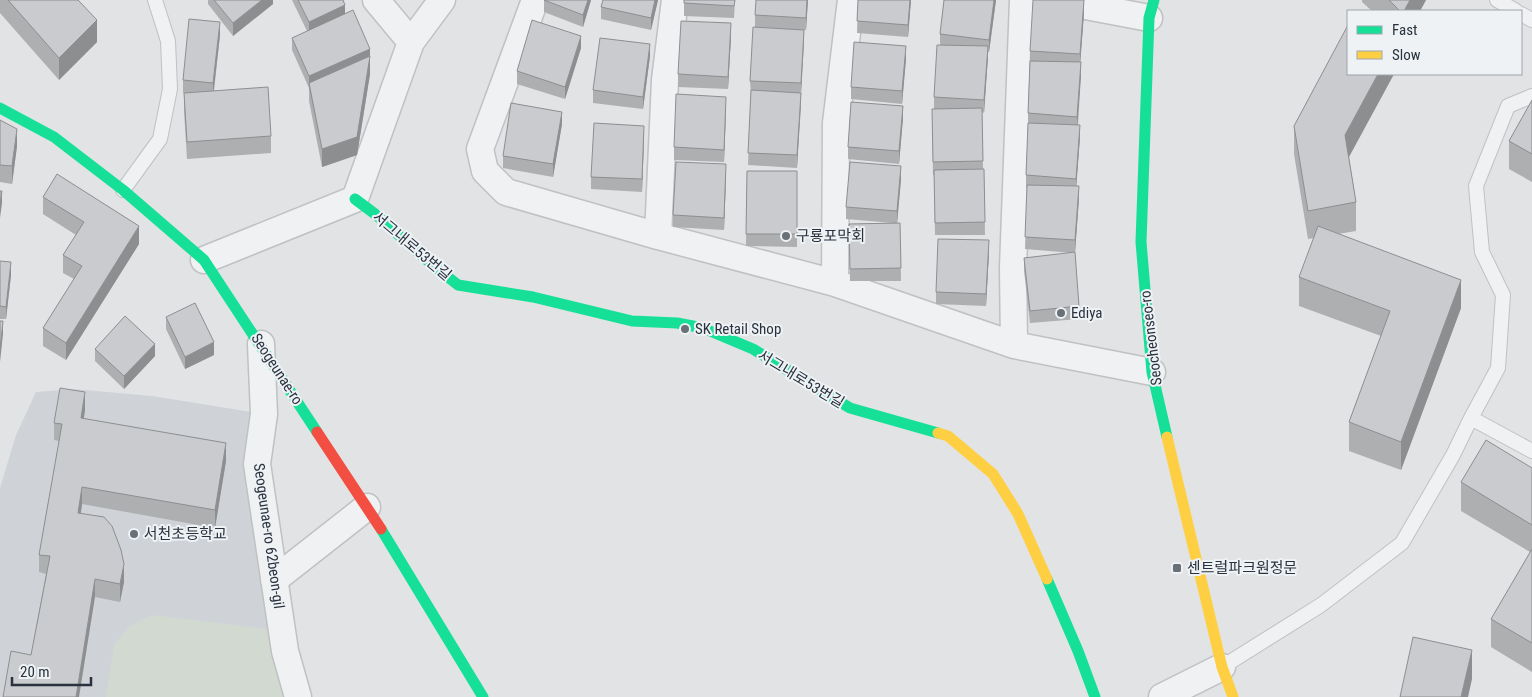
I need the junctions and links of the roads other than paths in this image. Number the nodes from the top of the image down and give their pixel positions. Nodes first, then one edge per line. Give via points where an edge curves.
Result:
1 (155, 0) edge
2 (376, 0) edge
3 (442, 0) edge
4 (535, 0) edge
5 (675, 0) edge
6 (851, 0) edge
7 (1023, 0) edge
8 (1054, 0) edge
9 (1497, 0) edge
10 (1151, 9) edge
11 (1514, 10) edge
12 (411, 42) junction
13 (1532, 96) edge
14 (0, 108) edge
15 (123, 190) junction
16 (355, 199) junction
17 (658, 236) junction
18 (204, 260) junction
19 (834, 283) junction
20 (261, 344) junction
21 (1014, 345) junction
22 (1152, 372) junction
23 (1471, 418) junction
24 (1532, 451) edge
25 (367, 507) junction
26 (274, 580) junction
27 (1222, 667) junction
28 (298, 697) edge
29 (483, 697) edge
30 (1096, 697) edge
31 (1162, 697) edge
32 (1233, 697) edge

1 - 15 lane via 168,41 170,89 160,139
2 - 12 street
3 - 12 street
4 - 17 street via 480,149 486,171 506,192
5 - 17 street via 665,80
6 - 19 street via 836,123
7 - 21 street via 1012,268
8 - 10 street
9 - 11 lane
10 - 22 street, Seocheonseo-ro via 1141,242
12 - 16 street
13 - 23 lane via 1508,106 1476,186 1482,252 1502,295 1498,368
14 - 15 street, Seogeunae-ro via 54,137
15 - 18 street, Seogeunae-ro
16 - 18 street
16 - 30 street, 서그내로53번길 via 458,285 533,297 632,320 704,328 753,349 850,408 948,436 993,474 1018,514
17 - 19 street
18 - 20 street, Seogeunae-ro
19 - 21 street
20 - 25 street, Seogeunae-ro
20 - 26 street, Seogeunae-ro 62beon-gil via 264,414 257,464
21 - 22 street
22 - 27 street, Seocheonseo-ro
23 - 24 lane
23 - 27 lane via 1402,543 1321,605
25 - 26 street
25 - 29 street, Seogeunae-ro
26 - 28 street, Seogeunae-ro 62beon-gil via 285,651
27 - 31 street
27 - 32 street, Seocheonseo-ro

